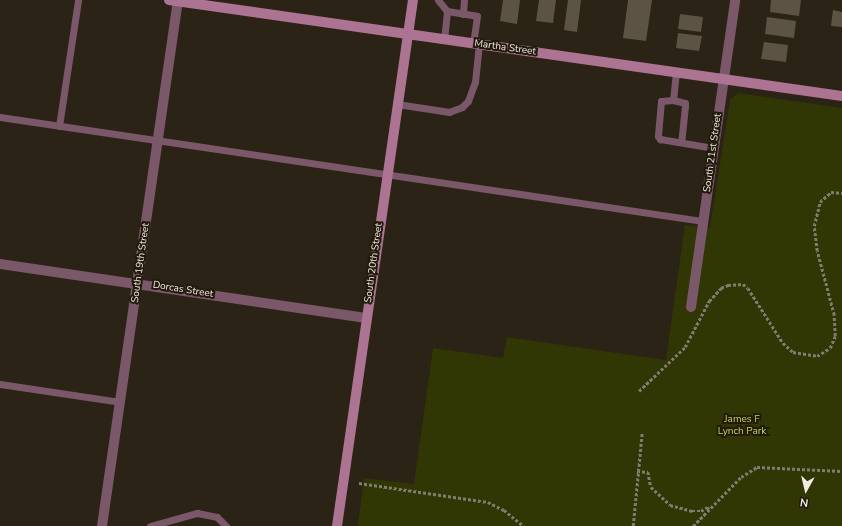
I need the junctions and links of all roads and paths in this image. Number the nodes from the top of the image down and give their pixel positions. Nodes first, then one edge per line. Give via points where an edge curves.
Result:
1 (78, 0) edge
2 (175, 0) edge
3 (413, 0) edge
4 (435, 0) edge
5 (438, 0) edge
6 (464, 0) edge
7 (735, 0) edge
8 (447, 11) junction
9 (462, 14) junction
10 (407, 34) junction
11 (444, 40) junction
12 (476, 44) junction
13 (676, 72) junction
14 (723, 79) junction
15 (842, 96) edge
16 (673, 100) junction
17 (397, 104) junction
18 (0, 117) edge
19 (59, 126) junction
20 (158, 142) junction
21 (681, 142) junction
22 (714, 148) junction
23 (387, 176) junction
24 (842, 190) edge
25 (841, 193) edge
26 (703, 221) junction
27 (0, 264) edge
28 (138, 283) junction
29 (691, 307) dead end
30 (366, 318) junction
31 (0, 384) edge
32 (639, 391) dead end
33 (120, 402) junction
34 (642, 432) dead end
35 (842, 471) edge
36 (637, 472) junction
37 (360, 483) dead end
38 (710, 510) junction
39 (102, 526) edge
40 (150, 526) edge
41 (226, 526) edge
42 (337, 526) edge
43 (524, 526) edge
44 (633, 526) edge
45 (693, 526) edge

1 - 19 lane
2 - 10 main road, Martha Street
2 - 20 street, South 19th Street
3 - 10 main road, South 20th Street
4 - 5 lane
5 - 8 lane
6 - 9 lane
7 - 14 street, South 21st Street
8 - 9 lane
8 - 11 lane
9 - 12 lane via 477,16
10 - 11 main road, Martha Street
10 - 17 main road, South 20th Street
11 - 12 main road, Martha Street
12 - 13 main road, Martha Street
12 - 17 lane via 475,82 468,100 462,107 449,112
13 - 14 main road, Martha Street
13 - 16 lane
14 - 15 main road, Martha Street
14 - 22 street, South 21st Street
16 - 21 lane via 682,102 685,106
16 - 21 lane via 661,102 657,134 660,139
17 - 23 main road, South 20th Street
18 - 19 lane
19 - 20 lane
20 - 23 lane
20 - 28 street, South 19th Street
21 - 22 lane
22 - 26 street, South 21st Street
23 - 26 lane
23 - 30 main road, South 20th Street
24 - 25 path
25 - 32 path via 831,192 820,202 814,226 817,251 834,315 835,336 830,348 817,356 793,352 783,343 748,288 742,284 728,285 721,288 709,301 685,347
26 - 29 street, South 21st Street
27 - 28 street, Dorcas Street
28 - 30 street, Dorcas Street
28 - 33 street, South 19th Street
30 - 42 main road, South 20th Street
31 - 33 lane
33 - 39 street, South 19th Street
34 - 36 path
35 - 38 path via 757,467 741,477
36 - 38 path via 648,472 651,487 670,506 692,511 701,511 707,507
36 - 44 path
37 - 43 path via 488,502 504,510
38 - 45 path
40 - 41 lane via 197,513 217,517

